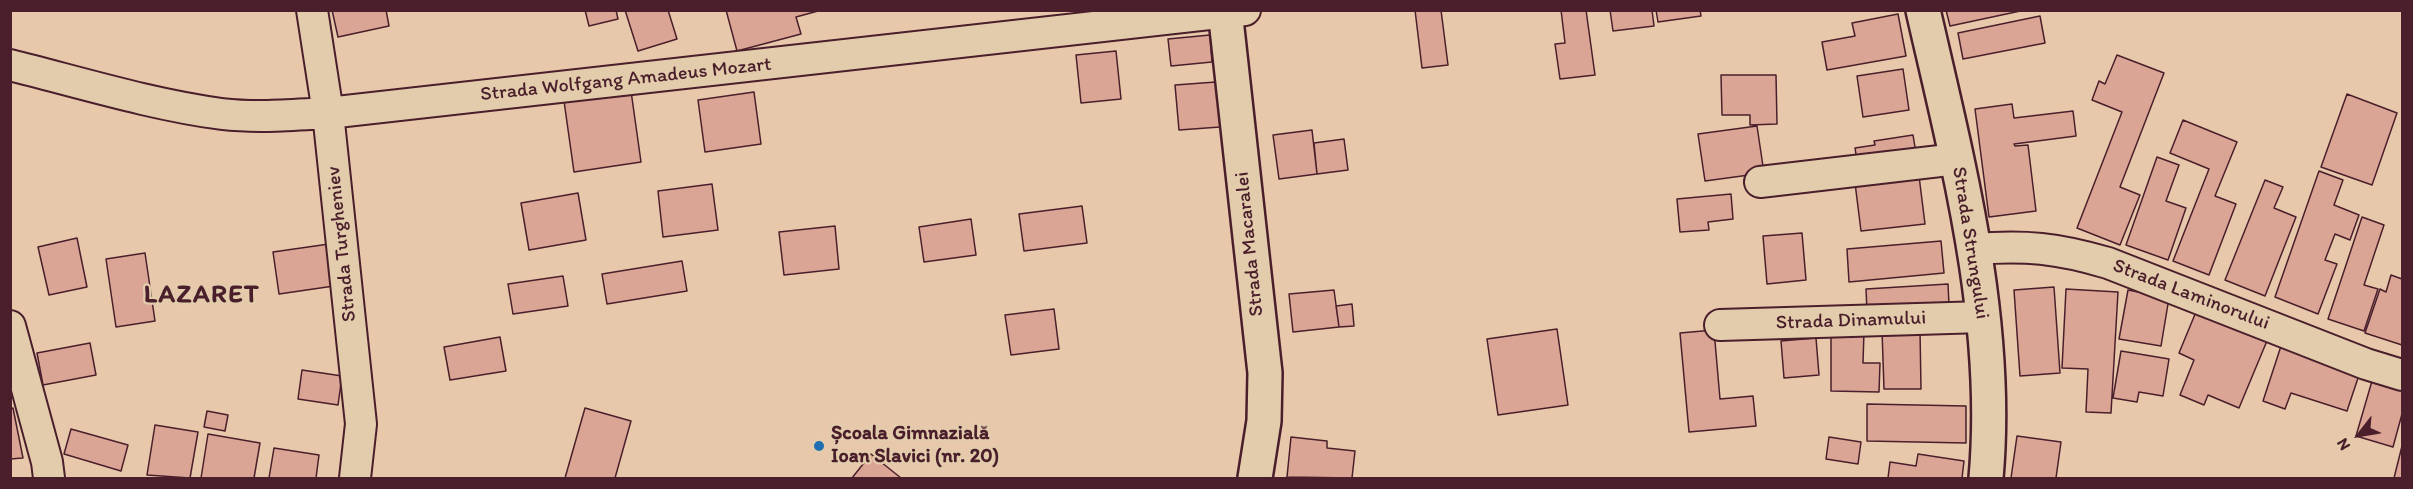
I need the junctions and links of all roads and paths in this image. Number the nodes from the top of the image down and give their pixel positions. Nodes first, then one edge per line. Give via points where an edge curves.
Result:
1 (312, 10) edge
2 (1923, 10) edge
3 (1232, 11) edge
4 (10, 65) edge
5 (328, 113) junction
6 (1957, 159) junction
7 (1760, 182) dead end
8 (1973, 249) junction
9 (1983, 317) junction
10 (1720, 325) dead end
11 (10, 326) edge
12 (2403, 375) edge
13 (49, 478) edge
14 (355, 478) edge
15 (1255, 478) edge
16 (1986, 478) edge

1 - 5 street, Strada Turgheniev
2 - 6 street, Strada Strungului
3 - 5 street, Strada Wolfgang Amadeus Mozart
3 - 15 street, Strada Macaralei via 1264,373 1263,421
4 - 5 street, Strada Wolfgang Amadeus Mozart via 221,114 258,117
5 - 14 street, Strada Turgheniev via 361,424
6 - 7 street
6 - 8 street, Strada Strungului
8 - 9 street, Strada Strungului
8 - 12 street, Strada Laminorului via 2026,246 2066,250
9 - 10 street, Strada Dinamului
9 - 16 street, Strada Strungului via 1989,394
11 - 13 street

